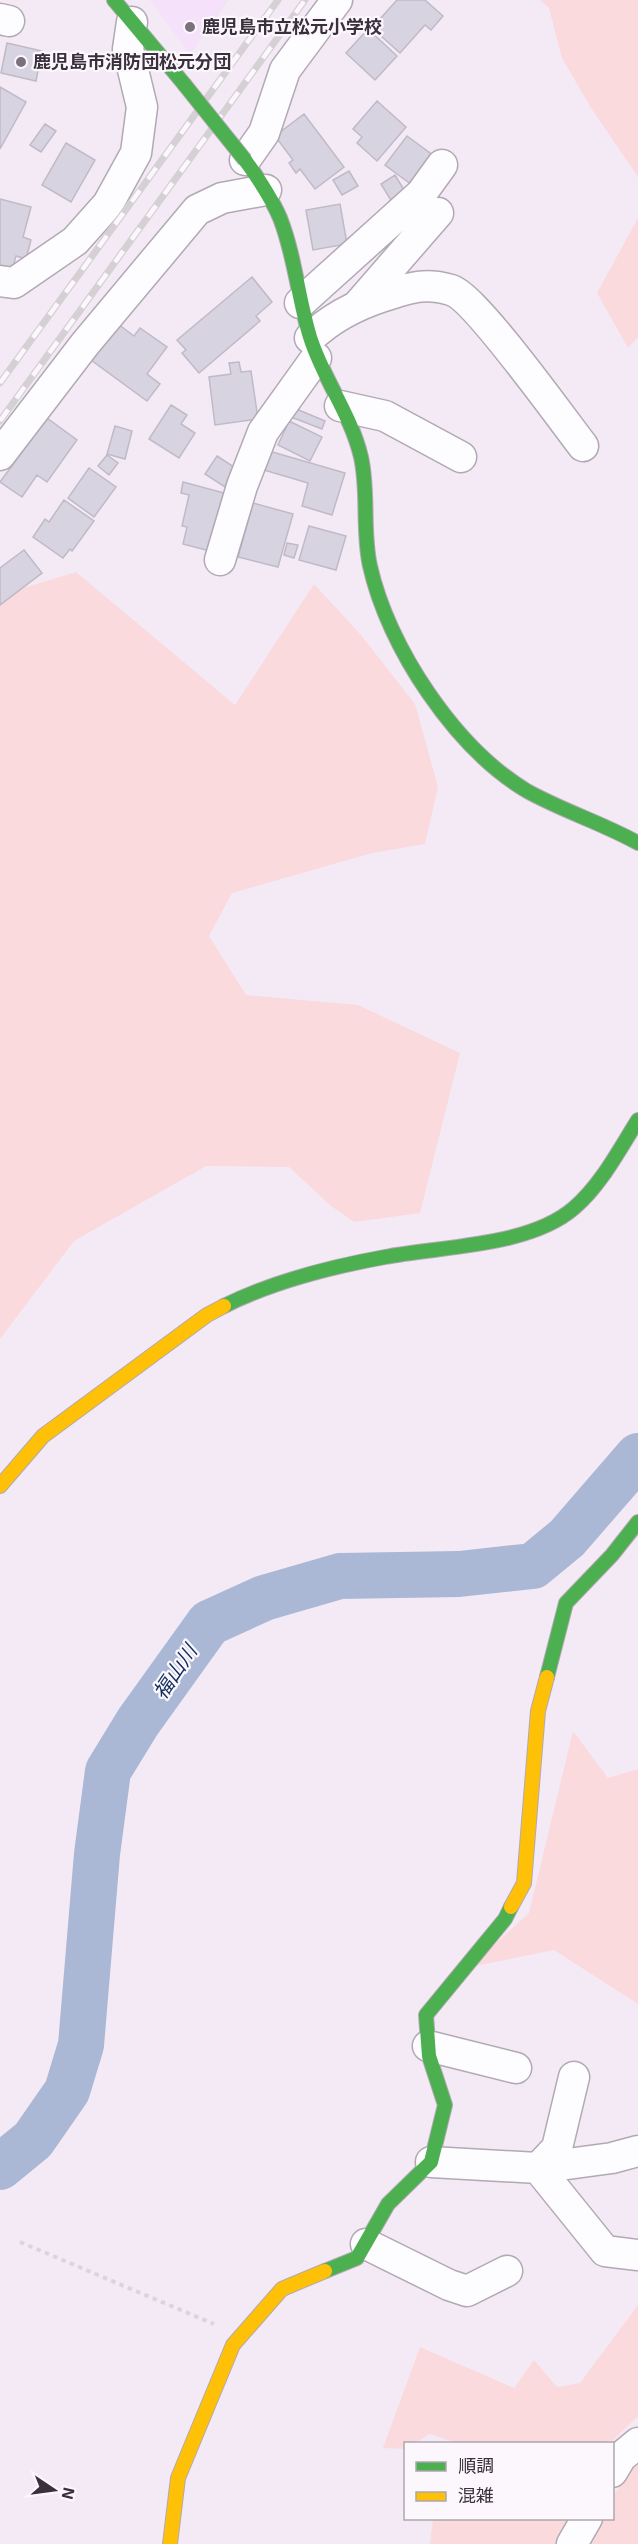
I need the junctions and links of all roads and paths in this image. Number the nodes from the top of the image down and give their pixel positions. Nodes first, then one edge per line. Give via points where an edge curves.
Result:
1 (337, 0) edge
2 (123, 11) edge
3 (245, 160) junction
4 (442, 165) dead end
5 (266, 190) junction
6 (438, 213) dead end
7 (0, 281) edge
8 (300, 303) junction
9 (358, 305) junction
10 (313, 348) junction
11 (340, 406) junction
12 (583, 446) dead end
13 (0, 454) edge
14 (461, 457) dead end
15 (220, 560) dead end
16 (638, 843) edge
17 (638, 1120) edge
18 (0, 1486) edge
19 (638, 1522) edge
20 (428, 2046) junction
21 (516, 2068) dead end
22 (574, 2077) dead end
23 (638, 2151) edge
24 (431, 2162) junction
25 (538, 2168) junction
26 (20, 2242) dead end
27 (366, 2244) junction
28 (638, 2255) edge
29 (507, 2271) dead end
30 (242, 2336) junction
31 (638, 2443) edge
32 (614, 2469) edge
33 (586, 2520) edge
34 (170, 2544) edge
35 (573, 2544) edge

1 - 3 street via 285,70 264,133
2 - 3 street, bridge
2 - 7 street via 142,107 136,153 108,204 75,241 14,283
3 - 5 street
4 - 8 street via 421,194
5 - 8 street via 283,227
5 - 13 street via 222,198 197,210
6 - 9 street
8 - 10 street
9 - 10 street via 325,323
9 - 12 street via 421,285 453,291 478,311
10 - 11 street
10 - 15 street via 263,432
11 - 14 street via 385,416
11 - 16 street via 361,456 367,492 367,548 377,594 392,632 412,666 446,714 494,767 513,782 577,817 616,830
17 - 18 street via 602,1176 573,1209 512,1238 384,1257 302,1276 247,1295 207,1316 43,1436
19 - 20 street via 566,1603 538,1711 524,1884 505,1919 426,2015
20 - 21 street
20 - 24 street via 445,2105
22 - 25 street via 557,2148
23 - 25 street
24 - 25 street
24 - 27 street via 388,2204
25 - 28 street via 605,2250
26 - 30 path
27 - 29 street via 467,2291
27 - 30 street via 357,2258 282,2289
30 - 34 street via 233,2345 178,2478
31 - 32 street
33 - 35 street

